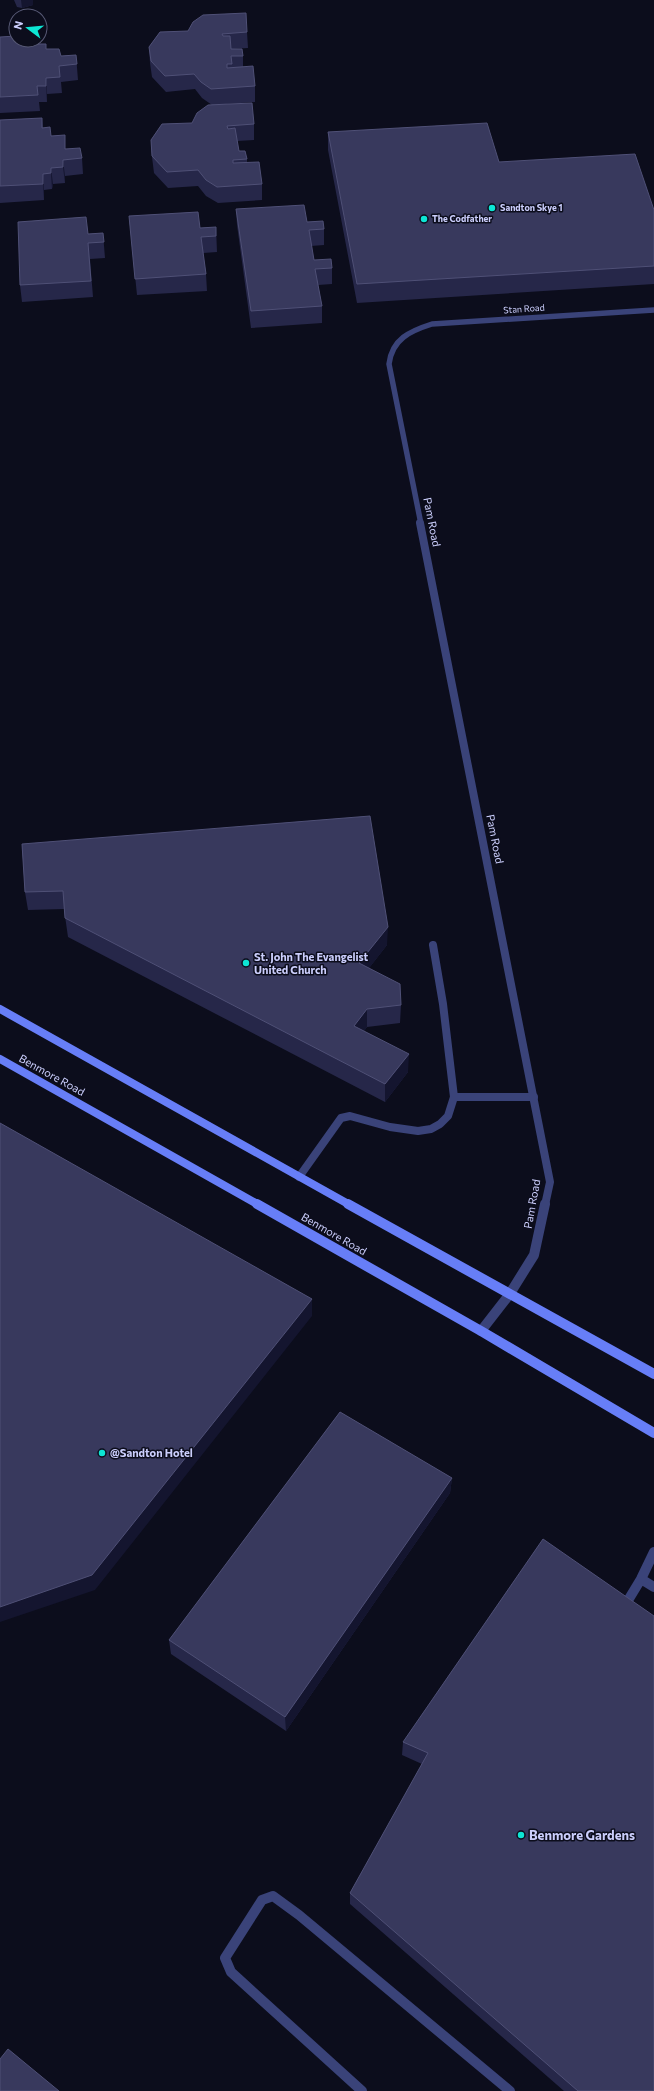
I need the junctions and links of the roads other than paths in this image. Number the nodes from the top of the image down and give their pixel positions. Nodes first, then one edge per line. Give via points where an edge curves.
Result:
1 (654, 310) edge
2 (398, 339) joint
3 (433, 945) dead end
4 (0, 1009) edge
5 (0, 1059) edge
6 (454, 1097) junction
7 (534, 1097) junction
8 (299, 1177) junction
9 (509, 1295) junction
10 (482, 1331) junction
11 (654, 1374) edge
12 (654, 1433) edge
13 (654, 1552) edge
14 (641, 1580) junction
15 (654, 1587) edge
16 (622, 1610) edge
17 (362, 2091) edge
18 (510, 2091) edge

1 - 2 street, Stan Road via 432,324 408,332
2 - 7 street, Pam Road via 392,347 389,364
3 - 6 street
4 - 8 street
5 - 10 street, Benmore Road
6 - 7 street
6 - 8 street via 448,1116 431,1129 390,1127 350,1116 341,1118
7 - 9 street, Pam Road via 550,1182 534,1255
8 - 9 street
9 - 10 street, Pam Road
9 - 11 street
10 - 12 street, Benmore Road
13 - 14 street
14 - 15 street
14 - 16 street
17 - 18 street via 231,1972 226,1964 225,1958 262,1900 273,1896 299,1915

